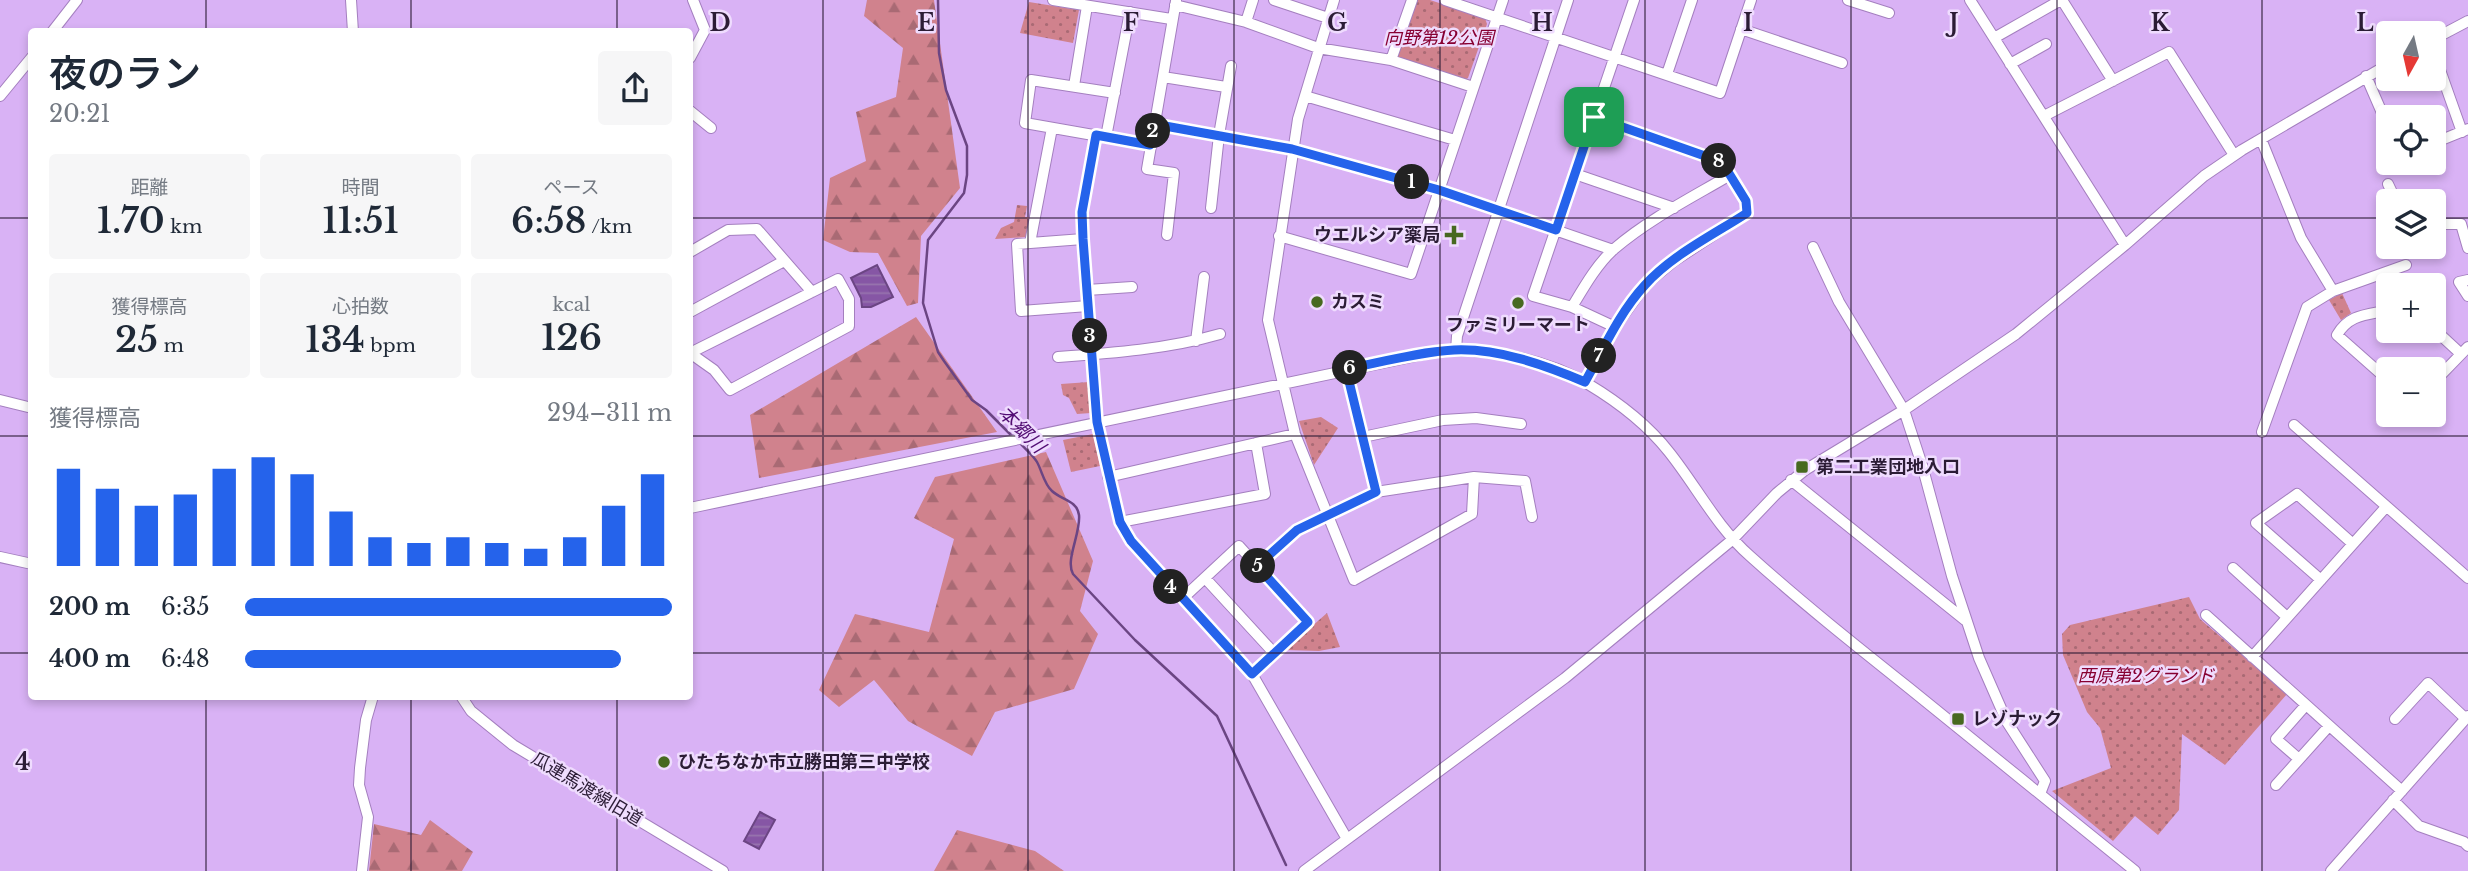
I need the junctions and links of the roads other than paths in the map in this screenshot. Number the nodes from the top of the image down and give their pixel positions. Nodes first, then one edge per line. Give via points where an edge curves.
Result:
1 (77, 0) edge
2 (351, 0) edge
3 (692, 0) edge
4 (1053, 0) edge
5 (1253, 0) edge
6 (1275, 0) edge
7 (1334, 0) edge
8 (1412, 0) edge
9 (1445, 0) edge
10 (1503, 0) edge
11 (1568, 0) edge
12 (1633, 0) edge
13 (1692, 0) edge
14 (1751, 0) edge
15 (1848, 0) edge
16 (1970, 0) edge
17 (2062, 0) edge
18 (1175, 2) edge
19 (1101, 3) edge
20 (1087, 6) junction
21 (1130, 12) junction
22 (1889, 13) dead end
23 (1497, 17) junction
24 (1328, 18) junction
25 (1171, 19) junction
26 (2468, 21) edge
27 (1246, 22) junction
28 (55, 28) edge
29 (353, 28) edge
30 (1741, 29) junction
31 (2446, 33) edge
32 (1556, 36) junction
33 (1994, 38) junction
34 (2046, 44) dead end
35 (1318, 48) junction
36 (693, 52) edge
37 (1614, 57) junction
38 (1391, 60) junction
39 (28, 62) edge
40 (1842, 63) dead end
41 (2010, 64) junction
42 (1231, 66) dead end
43 (2376, 71) edge
44 (1667, 74) junction
45 (2366, 76) junction
46 (1163, 77) junction
47 (2113, 81) junction
48 (2446, 83) edge
49 (1074, 86) junction
50 (1226, 87) junction
51 (1473, 87) junction
52 (1115, 93) junction
53 (0, 96) edge
54 (1304, 96) junction
55 (2379, 105) edge
56 (693, 113) edge
57 (2044, 116) junction
58 (1594, 117) junction
59 (1154, 124) junction
60 (711, 128) dead end
61 (1052, 128) junction
62 (2465, 130) edge
63 (1219, 135) junction
64 (1101, 136) junction
65 (2446, 138) edge
66 (2261, 139) junction
67 (1455, 140) junction
68 (1150, 145) junction
69 (1292, 149) junction
70 (2234, 155) junction
71 (1575, 174) junction
72 (1730, 175) junction
73 (2388, 184) dead end
74 (2390, 189) edge
75 (1439, 190) junction
76 (1211, 208) dead end
77 (1674, 208) junction
78 (1497, 210) junction
79 (2465, 221) edge
80 (2446, 223) edge
81 (1556, 230) junction
82 (1167, 235) dead end
83 (1279, 236) junction
84 (1083, 239) junction
85 (1030, 243) junction
86 (2125, 245) junction
87 (1813, 247) dead end
88 (2468, 248) edge
89 (693, 250) edge
90 (1613, 250) junction
91 (784, 261) junction
92 (2406, 265) dead end
93 (1204, 276) dead end
94 (2468, 280) edge
95 (1132, 286) dead end
96 (1087, 290) junction
97 (2333, 291) junction
98 (811, 292) junction
99 (2468, 296) edge
100 (1088, 306) junction
101 (1572, 307) junction
102 (693, 310) edge
103 (2376, 312) edge
104 (1615, 327) junction
105 (1220, 334) dead end
106 (2446, 338) edge
107 (1196, 341) junction
108 (1456, 350) junction
109 (693, 351) edge
110 (2465, 351) edge
111 (693, 355) edge
112 (1091, 355) junction
113 (1058, 357) dead end
114 (1346, 369) junction
115 (2376, 370) edge
116 (2446, 370) edge
117 (1585, 382) junction
118 (1282, 383) junction
119 (0, 400) edge
120 (28, 407) edge
121 (1904, 410) junction
122 (1097, 422) junction
123 (1521, 424) dead end
124 (2294, 425) dead end
125 (2262, 432) dead end
126 (1295, 434) junction
127 (1363, 437) junction
128 (1256, 443) junction
129 (1108, 477) junction
130 (1474, 477) junction
131 (1791, 480) junction
132 (1376, 492) junction
133 (693, 507) edge
134 (2386, 507) junction
135 (1328, 516) junction
136 (1532, 517) dead end
137 (1120, 522) junction
138 (1732, 540) junction
139 (2353, 544) junction
140 (0, 557) edge
141 (28, 563) edge
142 (1257, 566) junction
143 (2233, 568) dead end
144 (1205, 578) junction
145 (2468, 578) edge
146 (2320, 580) junction
147 (1182, 600) junction
148 (2206, 615) dead end
149 (2287, 617) junction
150 (1966, 621) junction
151 (1274, 653) junction
152 (2252, 657) junction
153 (1252, 674) junction
154 (372, 700) edge
155 (464, 700) edge
156 (2306, 705) junction
157 (2467, 718) edge
158 (2395, 719) dead end
159 (2329, 726) junction
160 (2299, 760) junction
161 (2276, 785) dead end
162 (2402, 790) junction
163 (2040, 794) junction
164 (2393, 800) junction
165 (1347, 839) junction
166 (2468, 846) edge
167 (362, 871) edge
168 (723, 871) edge
169 (1304, 871) edge
170 (2135, 871) edge
171 (2332, 871) edge

1 - 28 street
2 - 29 street
3 - 36 street via 705,30
4 - 20 street
5 - 27 street
6 - 24 street
7 - 24 street
8 - 38 street
9 - 23 street
10 - 23 street
11 - 32 street
12 - 37 street
13 - 44 street
14 - 30 street
15 - 22 street
16 - 33 street
17 - 33 street
17 - 47 street
18 - 25 street
18 - 27 street
19 - 20 street
19 - 21 street
20 - 49 street
21 - 25 street
21 - 52 street
23 - 32 street
23 - 51 street
24 - 35 street
25 - 46 street
26 - 31 street
27 - 35 street
30 - 40 street
30 - 44 street via 1720,93
32 - 37 street
32 - 78 street
33 - 41 street
34 - 41 street
35 - 38 street
35 - 54 street
37 - 44 street
37 - 58 street
38 - 51 street
39 - 53 street
41 - 57 street
42 - 50 street
43 - 45 street
45 - 55 street
45 - 66 street
46 - 50 street
46 - 59 street
47 - 57 street
47 - 70 street via 2169,52
48 - 62 street
49 - 52 street
49 - 61 street via 1031,80 1025,123
50 - 63 street
51 - 67 street
52 - 64 street
54 - 67 street
54 - 69 street
56 - 60 street
57 - 86 street
58 - 71 street
58 - 72 street via 1722,162
59 - 63 street
59 - 68 street
61 - 64 street
61 - 85 street
62 - 65 street
63 - 69 street
63 - 76 street
64 - 68 street
64 - 84 street via 1082,212
66 - 70 street
66 - 97 street via 2301,238
67 - 75 street
68 - 82 street via 1147,169 1174,173
69 - 75 street
69 - 83 street
70 - 86 street
71 - 77 street
71 - 81 street
72 - 77 street
72 - 104 street via 1746,201 1747,213 1645,285
73 - 74 street
75 - 78 street
75 - 83 street via 1411,274
77 - 90 street
78 - 81 street
78 - 108 street
79 - 80 street
79 - 88 street
81 - 90 street
81 - 101 street via 1533,296
83 - 118 street via 1268,320
84 - 85 street
84 - 96 street
85 - 100 street via 1017,244 1021,311
86 - 121 street via 2016,334
87 - 121 street via 1839,302
89 - 91 street via 727,230 757,229
90 - 101 street
91 - 98 street
91 - 102 street
92 - 97 street
93 - 107 street
94 - 99 street via 2459,282
95 - 96 street
96 - 100 street
97 - 125 street via 2307,307
98 - 109 street
98 - 111 street via 838,279 849,299 849,326 730,390 714,370
100 - 112 street
101 - 104 street
103 - 115 street via 2356,315 2337,335
104 - 117 street
105 - 107 street
106 - 110 street
107 - 112 street
108 - 114 street
108 - 117 street via 1506,356
110 - 116 street
112 - 113 street
112 - 122 street
114 - 118 street
114 - 127 street
117 - 138 street via 1642,423 1669,452
118 - 122 street
118 - 126 street
119 - 120 street
121 - 131 street
121 - 150 street
122 - 129 street
122 - 133 street
123 - 127 street via 1476,418 1443,420
124 - 134 street
126 - 128 street
126 - 135 street
127 - 132 street
128 - 129 street
128 - 137 street via 1265,494
129 - 137 street
130 - 132 street
130 - 135 street via 1472,514 1354,580
130 - 136 street via 1525,481
131 - 138 street
131 - 150 street
132 - 135 street
134 - 139 street
134 - 145 street
135 - 142 street via 1297,530
137 - 147 street
138 - 163 street
138 - 165 street via 1531,704
139 - 146 street
139 - 146 street via 2297,494 2256,523
140 - 141 street
142 - 144 street via 1239,546
142 - 151 street via 1308,622
143 - 149 street
144 - 147 street
144 - 151 street
146 - 149 street
147 - 153 street
148 - 152 street
149 - 152 street
150 - 163 street via 2007,722 2045,781
151 - 153 street
152 - 156 street
153 - 165 street
154 - 167 street via 359,785 368,817
155 - 168 street, 瓜連馬渡線旧道 via 513,745
156 - 159 street
156 - 160 street via 2276,739
157 - 158 street via 2428,683
157 - 162 street
159 - 160 street
159 - 162 street
160 - 161 street
162 - 164 street
163 - 170 street
164 - 166 street via 2419,826
164 - 171 street
165 - 169 street

